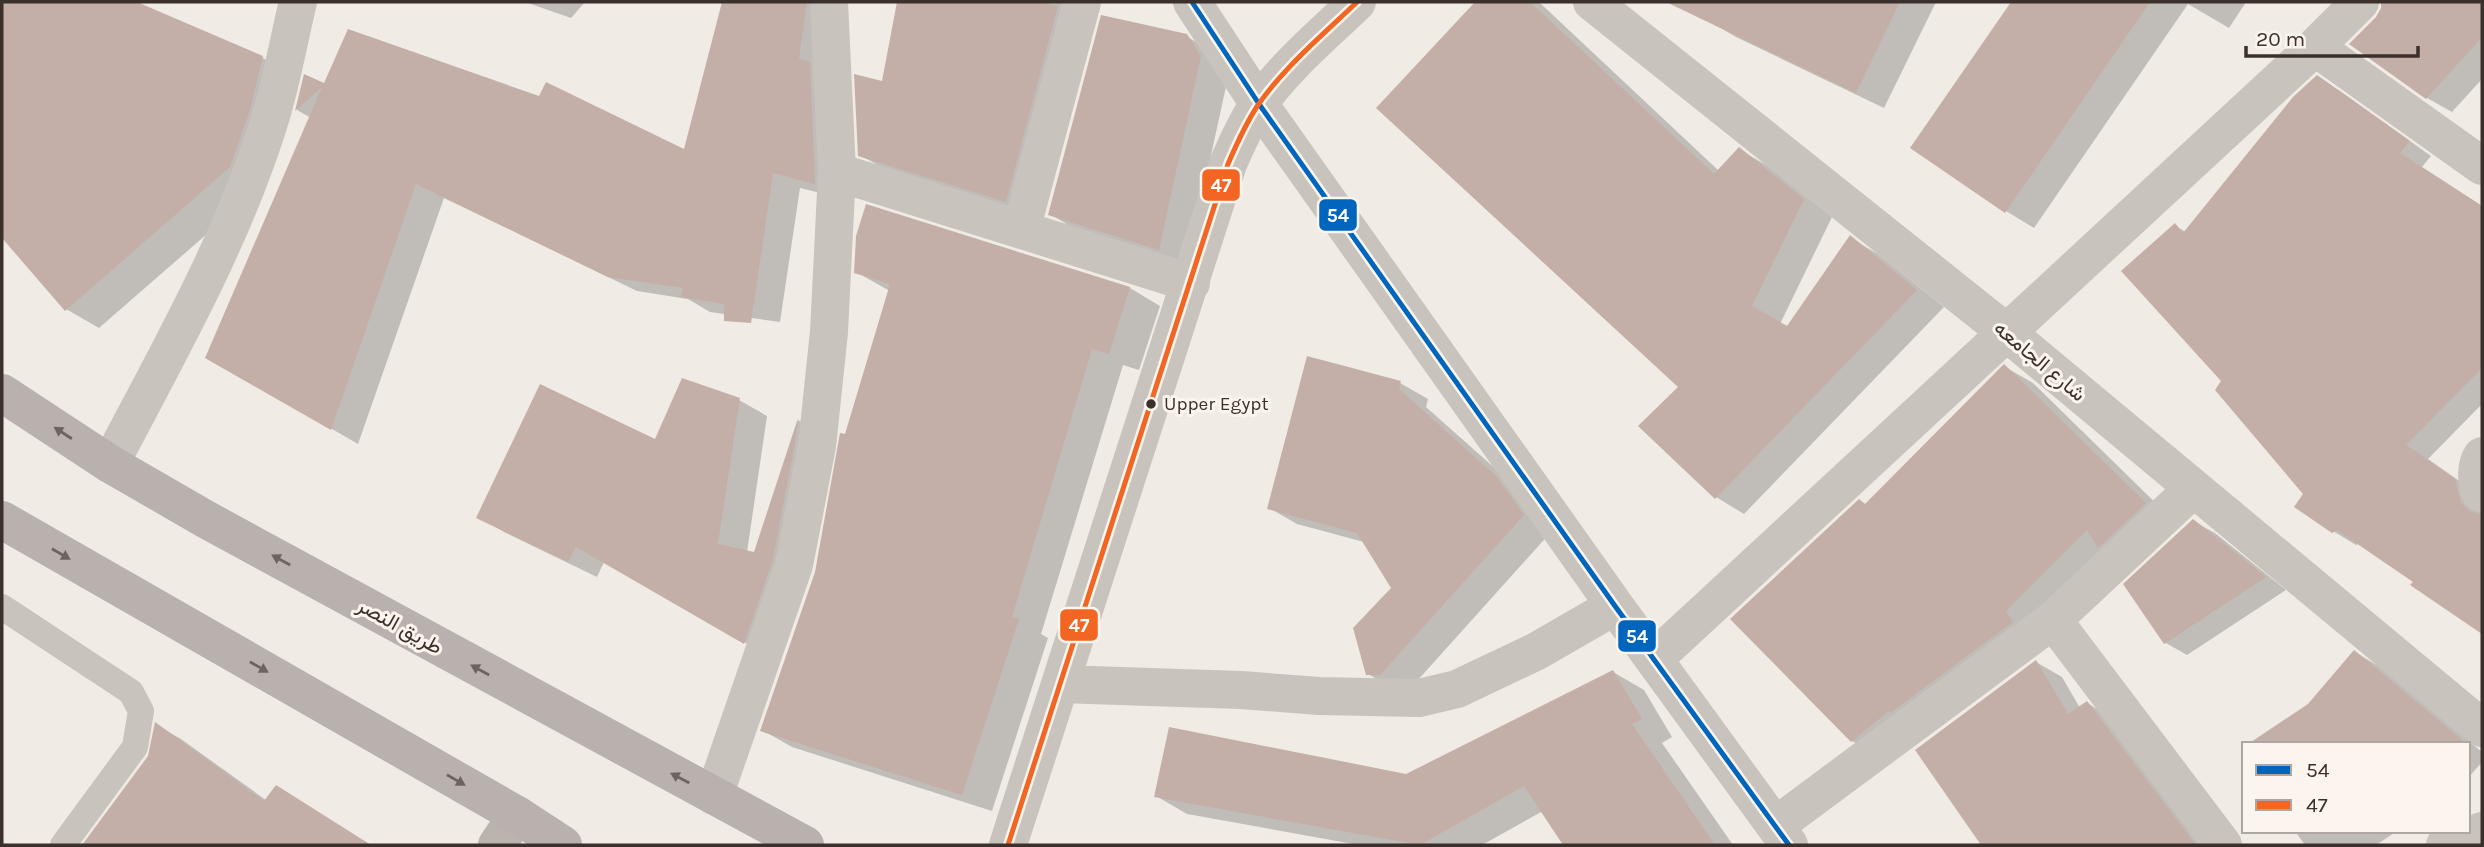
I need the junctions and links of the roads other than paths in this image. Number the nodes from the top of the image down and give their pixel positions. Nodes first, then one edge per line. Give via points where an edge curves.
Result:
1 (298, 2) edge
2 (829, 2) edge
3 (1082, 2) edge
4 (1192, 2) edge
5 (1357, 2) edge
6 (1592, 2) edge
7 (2360, 2) edge
8 (2315, 47) junction
9 (1259, 104) junction
10 (2482, 166) edge
11 (837, 172) junction
12 (1021, 230) junction
13 (1191, 283) junction
14 (2006, 332) junction
15 (2, 393) edge
16 (2482, 456) edge
17 (110, 464) junction
18 (2193, 489) junction
19 (2482, 493) edge
20 (2, 520) edge
21 (1615, 606) junction
22 (2, 607) edge
23 (2053, 620) junction
24 (1654, 659) junction
25 (1060, 684) junction
26 (2482, 728) edge
27 (714, 796) junction
28 (507, 830) edge
29 (2482, 831) edge
30 (1782, 836) edge
31 (63, 845) edge
32 (563, 845) edge
33 (805, 845) edge
34 (1008, 845) edge
35 (2223, 845) edge
36 (2445, 845) edge

1 - 17 street via 271,115 245,188 196,300
2 - 11 street
3 - 12 street
4 - 9 street
5 - 9 street
6 - 14 street, شارع الجامعه
7 - 8 street
8 - 10 street
8 - 14 street
9 - 13 street via 1228,164
9 - 21 street
11 - 12 street
11 - 27 street via 829,332 818,433 797,552
12 - 13 street
13 - 25 street
14 - 18 street, شارع الجامعه
14 - 24 street
17 -> 15 main road, طريق النصر
16 - 19 street via 2477,476
27 -> 17 main road, طريق النصر
18 - 23 street
18 - 26 street, شارع الجامعه
20 -> 28 main road
21 - 24 street
21 - 25 street via 1537,651 1457,689 1419,698
22 - 31 lane via 131,692 141,711 135,747
23 - 30 street
23 - 35 street
24 - 30 street
25 - 34 street
27 - 33 main road, طريق النصر
28 - 32 main road
29 - 36 street

